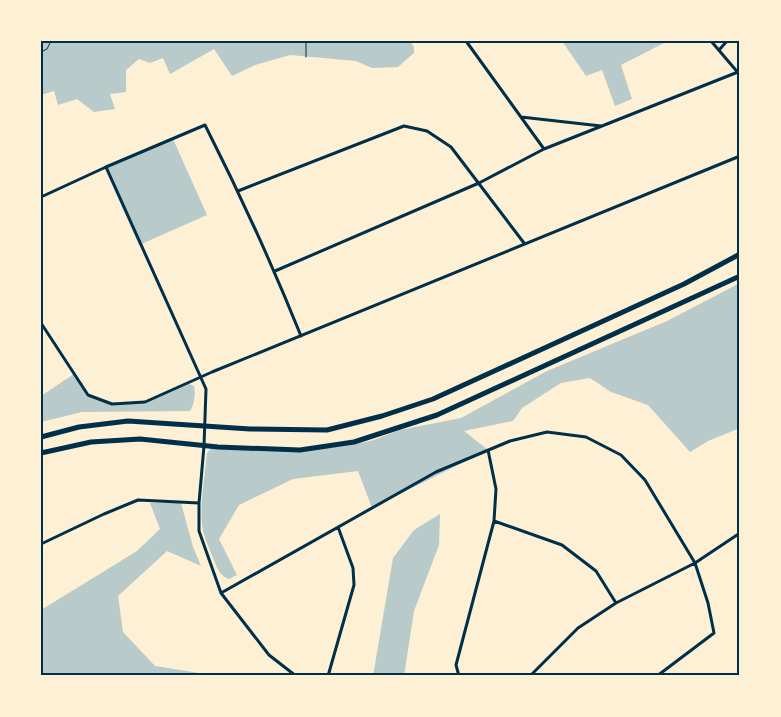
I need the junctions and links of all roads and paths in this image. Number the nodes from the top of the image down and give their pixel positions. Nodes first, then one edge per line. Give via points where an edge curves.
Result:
1 (51, 41) edge
2 (306, 41) edge
3 (466, 41) edge
4 (711, 41) edge
5 (727, 41) edge
6 (720, 50) junction
7 (41, 52) edge
8 (306, 57) dead end
9 (739, 74) edge
10 (521, 117) junction
11 (602, 126) junction
12 (544, 149) junction
13 (740, 156) edge
14 (106, 167) junction
15 (479, 183) junction
16 (238, 190) junction
17 (41, 198) edge
18 (524, 243) junction
19 (740, 254) edge
20 (275, 271) junction
21 (740, 276) edge
22 (41, 323) edge
23 (301, 336) junction
24 (200, 378) junction
25 (205, 426) junction
26 (41, 437) edge
27 (204, 449) junction
28 (488, 450) junction
29 (41, 453) edge
30 (199, 504) junction
31 (494, 521) junction
32 (338, 527) junction
33 (740, 533) edge
34 (41, 544) edge
35 (695, 563) junction
36 (221, 593) junction
37 (616, 603) junction
38 (296, 676) edge
39 (328, 676) edge
40 (459, 676) edge
41 (530, 676) edge
42 (657, 676) edge

1 - 7 path
2 - 8 path
3 - 10 street
4 - 6 street
5 - 6 street
6 - 9 street
9 - 11 street
10 - 11 street
10 - 12 street
11 - 12 street
12 - 15 street
13 - 18 street
14 - 16 street via 205,125
14 - 17 street
14 - 24 street
15 - 16 street via 451,147 427,130 404,126
15 - 18 street
15 - 20 street
16 - 20 street
18 - 23 street
19 - 25 main road via 684,284 442,395 382,416 327,430
20 - 23 street
21 - 27 main road via 437,415 354,442 300,450
22 - 24 street via 88,395 112,404 145,402
23 - 24 street
24 - 25 street via 206,389
25 - 26 main road via 128,421 79,427
25 - 27 street
27 - 29 main road via 140,438 91,442
27 - 30 street
28 - 31 street via 496,489
28 - 32 street via 436,472
28 - 35 street via 547,432 586,437 621,455 645,480
30 - 34 street via 138,500
30 - 36 street via 199,531
31 - 37 street via 562,544 596,571
31 - 40 street via 456,665
32 - 36 street
32 - 39 street via 353,568 354,585
33 - 35 street
35 - 37 street
35 - 42 street via 714,633
36 - 38 street via 269,655
37 - 41 street via 578,628

